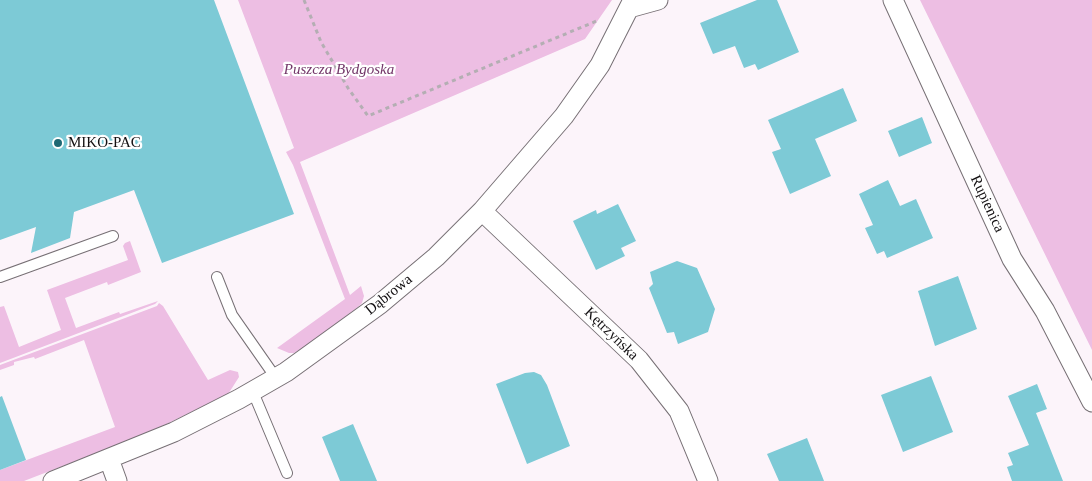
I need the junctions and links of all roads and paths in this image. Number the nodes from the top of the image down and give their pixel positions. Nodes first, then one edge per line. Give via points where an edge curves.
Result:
1 (304, 0) edge
2 (658, 0) edge
3 (893, 0) edge
4 (631, 4) edge
5 (482, 211) junction
6 (113, 236) dead end
7 (0, 277) edge
8 (217, 277) dead end
9 (276, 378) junction
10 (253, 392) junction
11 (1092, 402) edge
12 (109, 459) junction
13 (287, 473) dead end
14 (54, 481) edge
15 (117, 481) edge
16 (708, 481) edge

1 - 4 path via 321,42 368,116
2 - 4 street
3 - 11 street, Rupienica via 1012,259 1045,310
4 - 5 street, Dąbrowa via 600,65 564,116
5 - 9 street, Dąbrowa via 436,257 380,304
5 - 16 street, Kętrzyńska via 639,360 679,411
6 - 7 lane
8 - 9 lane via 232,315
9 - 10 street, Dąbrowa
10 - 12 street, Dąbrowa via 174,432
10 - 13 lane
12 - 14 street, Dąbrowa
12 - 15 street

